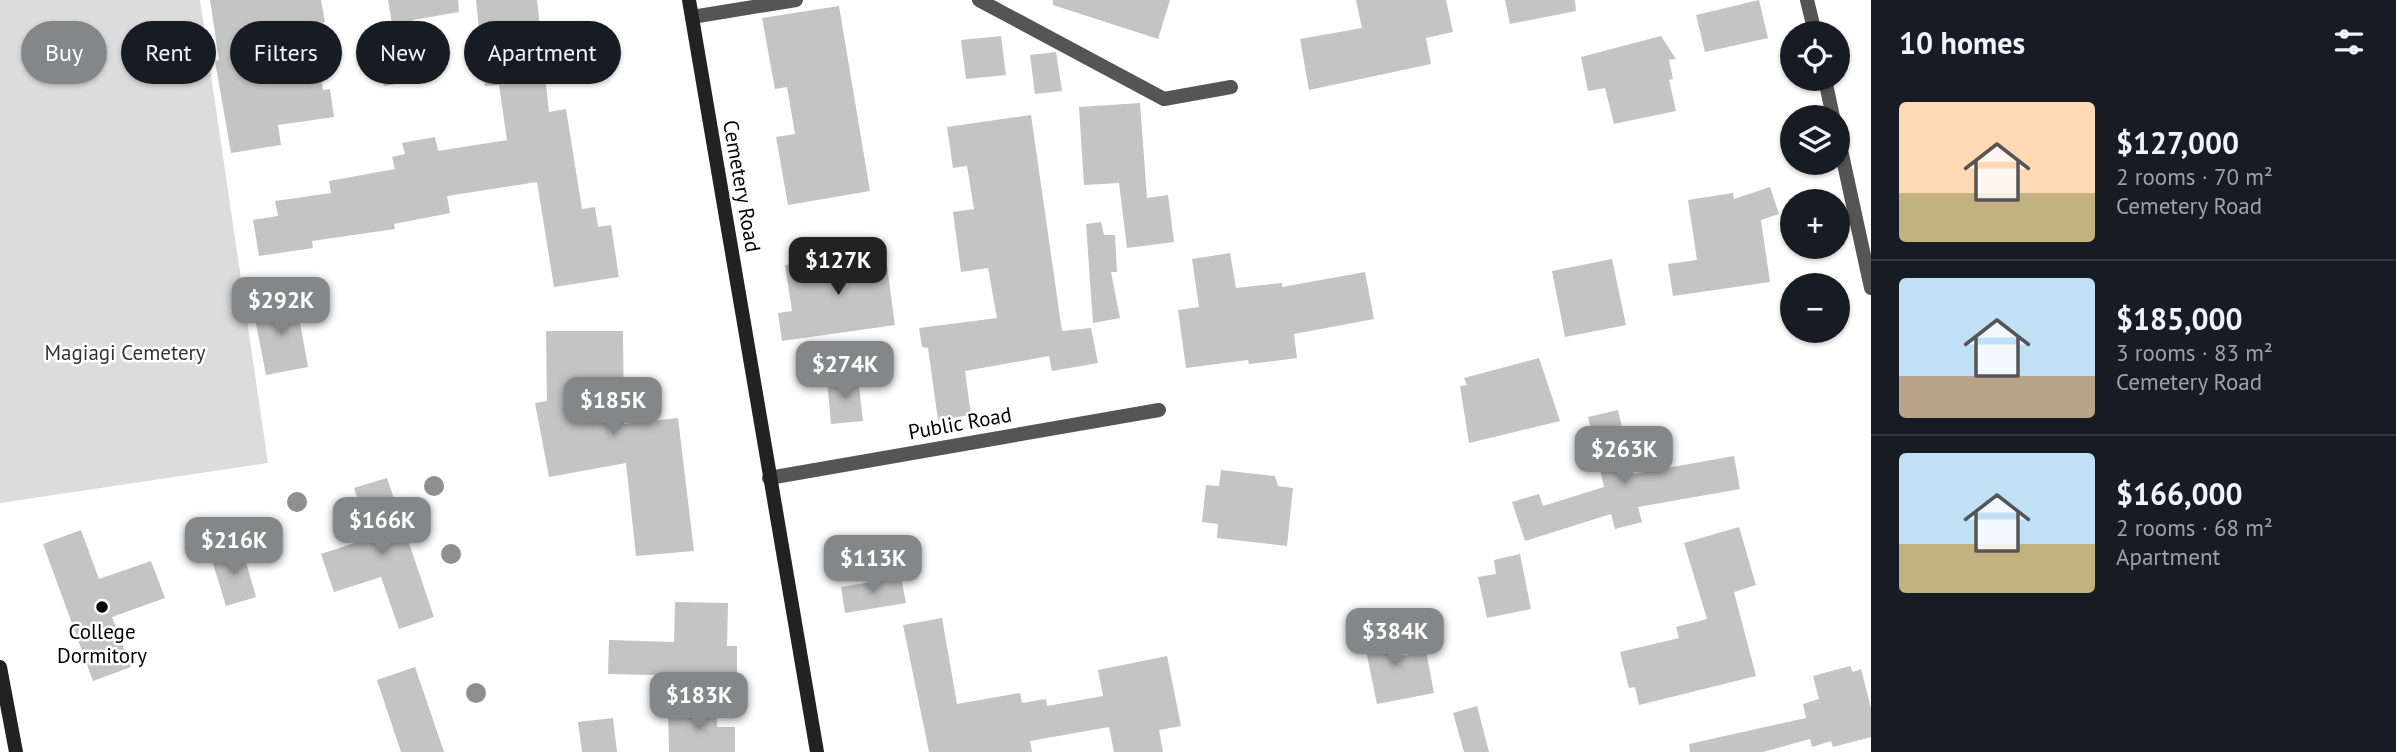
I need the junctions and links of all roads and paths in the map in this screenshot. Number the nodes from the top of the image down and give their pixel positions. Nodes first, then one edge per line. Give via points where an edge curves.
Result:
1 (689, 0) edge
2 (796, 0) edge
3 (979, 0) edge
4 (1807, 0) edge
5 (692, 17) junction
6 (1812, 21) edge
7 (1231, 87) dead end
8 (1846, 175) edge
9 (1871, 288) edge
10 (1159, 410) dead end
11 (769, 478) junction
12 (0, 667) edge
13 (16, 752) edge
14 (817, 752) edge

1 - 5 street, Cemetery Road
2 - 5 street
3 - 7 street via 1164,99
4 - 6 street
5 - 11 street, Cemetery Road
8 - 9 street
10 - 11 street, Public Road
11 - 14 street, Cemetery Road
12 - 13 street

